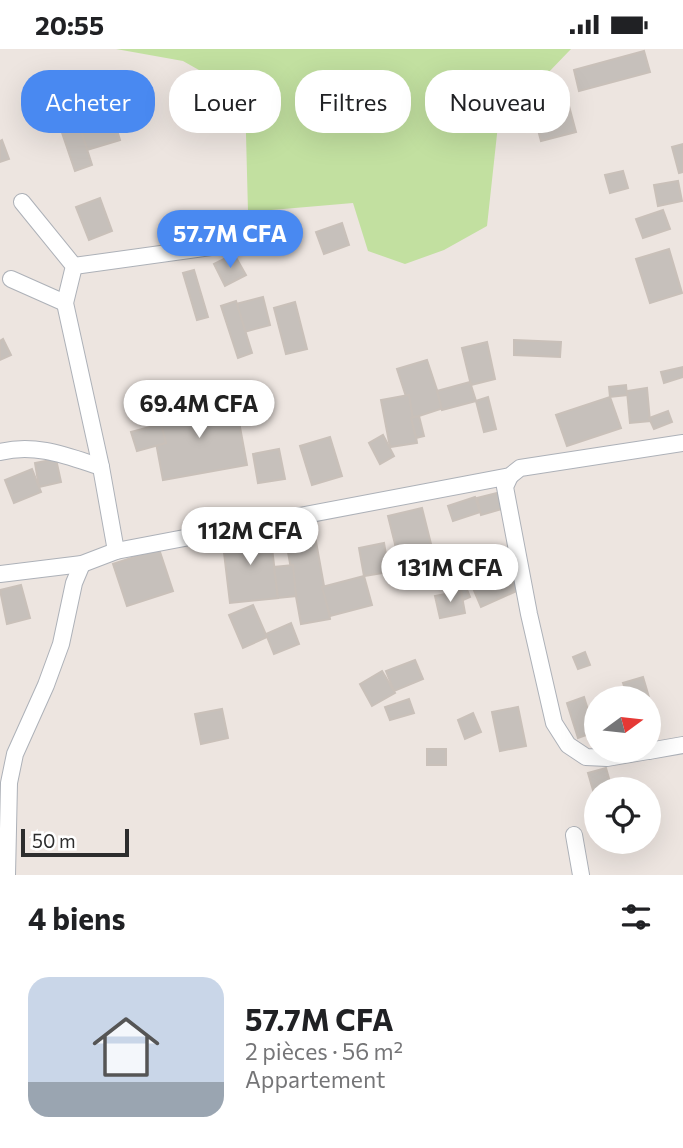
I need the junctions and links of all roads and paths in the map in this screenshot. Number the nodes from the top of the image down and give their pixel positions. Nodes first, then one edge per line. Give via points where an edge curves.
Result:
1 (22, 202) dead end
2 (233, 244) dead end
3 (74, 266) junction
4 (11, 279) dead end
5 (65, 303) junction
6 (683, 443) edge
7 (0, 452) edge
8 (101, 467) junction
9 (510, 476) junction
10 (116, 551) junction
11 (82, 564) junction
12 (0, 575) edge
13 (683, 745) edge
14 (662, 749) edge
15 (584, 756) edge
16 (574, 835) dead end
17 (6, 875) edge
18 (581, 875) edge

1 - 3 street
2 - 3 street
3 - 5 street
4 - 5 street
5 - 8 street
6 - 9 street via 520,468
7 - 8 street via 44,449
8 - 10 street
9 - 10 street
9 - 15 street via 505,487 554,723 568,745
10 - 11 street
11 - 12 street
11 - 17 street via 61,644 15,754 9,783
13 - 14 street
16 - 18 street

